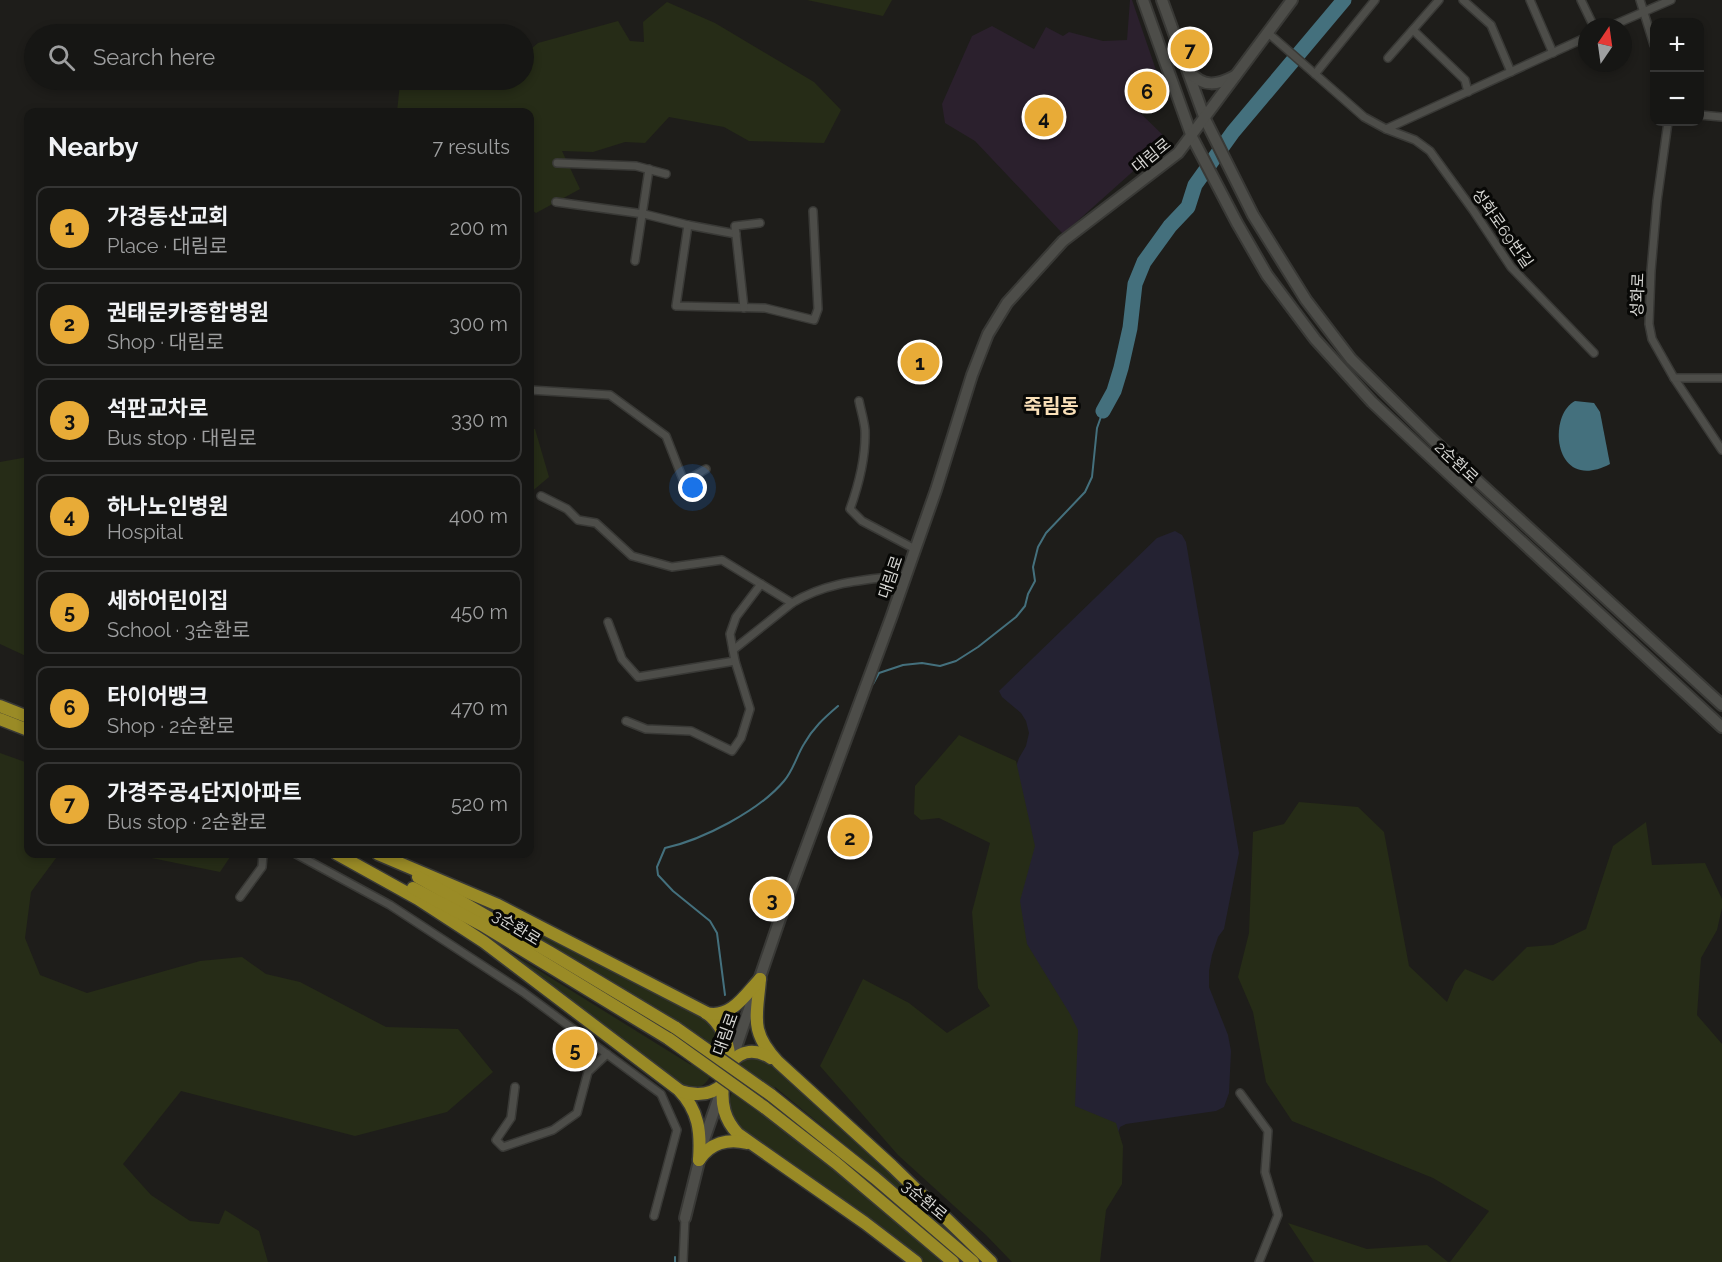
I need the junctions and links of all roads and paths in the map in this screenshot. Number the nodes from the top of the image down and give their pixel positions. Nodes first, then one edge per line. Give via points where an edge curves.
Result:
1 (1143, 0) edge
2 (1162, 0) edge
3 (1292, 0) edge
4 (1375, 0) edge
5 (1439, 0) edge
6 (1463, 0) edge
7 (1530, 0) edge
8 (1581, 0) edge
9 (1640, 0) edge
10 (1671, 0) edge
11 (1643, 12) junction
12 (1590, 18) edge
13 (1629, 18) edge
14 (1413, 30) junction
15 (1267, 32) junction
16 (1650, 33) edge
17 (1578, 41) edge
18 (1553, 52) junction
19 (1388, 57) dead end
20 (1187, 69) junction
21 (1511, 72) junction
22 (1238, 74) junction
23 (1315, 74) junction
24 (1468, 92) junction
25 (1704, 115) edge
26 (1722, 117) edge
27 (1205, 119) junction
28 (1667, 126) edge
29 (1386, 129) junction
30 (1192, 137) junction
31 (557, 163) dead end
32 (649, 170) junction
33 (666, 174) dead end
34 (556, 202) dead end
35 (813, 211) dead end
36 (644, 214) junction
37 (760, 224) dead end
38 (688, 225) junction
39 (736, 234) junction
40 (635, 261) dead end
41 (744, 308) junction
42 (1594, 353) dead end
43 (1674, 378) junction
44 (1722, 378) edge
45 (534, 390) edge
46 (859, 401) dead end
47 (1722, 450) edge
48 (706, 469) dead end
49 (541, 496) dead end
50 (915, 549) junction
51 (906, 574) junction
52 (761, 584) junction
53 (792, 603) junction
54 (608, 622) dead end
55 (733, 650) junction
56 (735, 661) junction
57 (1722, 705) edge
58 (0, 706) edge
59 (24, 715) edge
60 (0, 719) edge
61 (626, 721) dead end
62 (1722, 727) edge
63 (24, 728) edge
64 (263, 858) edge
65 (303, 858) edge
66 (344, 858) edge
67 (350, 858) edge
68 (379, 858) edge
69 (387, 858) edge
70 (240, 897) dead end
71 (760, 979) junction
72 (705, 1012) junction
73 (672, 1033) junction
74 (607, 1054) junction
75 (778, 1062) junction
76 (730, 1064) junction
77 (723, 1084) junction
78 (515, 1087) dead end
79 (679, 1090) junction
80 (1240, 1093) dead end
81 (750, 1144) junction
82 (699, 1160) junction
83 (654, 1216) dead end
84 (685, 1218) joint
85 (683, 1262) edge
86 (916, 1262) edge
87 (953, 1262) edge
88 (973, 1262) edge
89 (991, 1262) edge
90 (1259, 1262) edge

1 - 30 street
2 - 20 street
3 - 15 street, 대림로
4 - 23 street
5 - 14 street
6 - 21 street via 1491,25
7 - 18 street
8 - 12 street
9 - 11 street
10 - 11 street
11 - 13 street
11 - 16 street
14 - 19 street
14 - 24 street via 1465,80
15 - 22 street, 대림로
15 - 23 street, 성화로69번길
17 - 18 street
18 - 21 street
20 - 22 street via 1207,83
20 - 27 street
21 - 24 street
22 - 27 street, 대림로
23 - 29 street, 성화로69번길 via 1364,117
24 - 29 street
25 - 26 street
27 - 30 street, 대림로
27 - 57 street, 2순환로 via 1253,216 1283,266 1351,358 1434,441
28 - 43 street, 성화로 via 1657,201 1649,324 1652,339
29 - 42 street, 성화로69번길 via 1415,140 1430,151 1511,267
30 - 50 street, 대림로 via 1174,157 1063,241 1007,303 988,334 972,375
30 - 62 street, 2순환로 via 1267,275 1340,368
31 - 32 street via 636,166
32 - 33 street
32 - 36 street
34 - 36 street
35 - 41 street via 818,309 814,320 765,308
36 - 38 street
36 - 40 street
37 - 39 street via 735,226
38 - 39 street
38 - 41 street via 676,306
39 - 41 street
43 - 44 street
43 - 47 street, 성화로
45 - 48 street via 610,395 666,436 684,482
46 - 50 street via 863,446 860,481 850,509 861,521
49 - 52 street via 567,509 578,520 596,523 632,556 672,567 722,560
50 - 51 street, 대림로
51 - 53 street via 832,585
51 - 71 street, 대림로
52 - 53 street
52 - 55 street via 736,616 730,634
53 - 55 street
54 - 56 street via 622,659 638,677
55 - 56 street
56 - 61 street via 750,709 741,738 732,751 691,731 646,729
58 - 59 highway
60 - 63 highway
64 - 70 street via 262,867
65 - 74 street via 390,905 523,992
66 - 79 highway via 484,942
67 - 73 highway, 3순환로 via 437,900
68 - 73 highway, 3순환로 via 485,914
69 - 72 highway via 498,905
71 - 72 highway via 728,1011
71 - 75 highway via 757,1029 764,1046
71 - 76 street, 대림로
72 - 76 highway via 723,1032
73 - 87 highway, 3순환로, bridge
73 - 88 highway, 3순환로, bridge via 771,1095
74 - 78 street via 588,1072 577,1113 553,1130 502,1147 496,1140 511,1118
74 - 83 street via 661,1094 677,1130
75 - 76 highway via 750,1052 739,1055
75 - 89 highway
76 - 77 street, 대림로
77 - 79 highway via 707,1094
77 - 81 highway via 726,1118
77 - 82 street, 대림로
79 - 82 highway via 699,1121
80 - 90 street via 1268,1131 1265,1172 1278,1215
81 - 82 highway via 722,1142
81 - 86 highway
82 - 84 street, 대림로
84 - 85 street, 대림로

